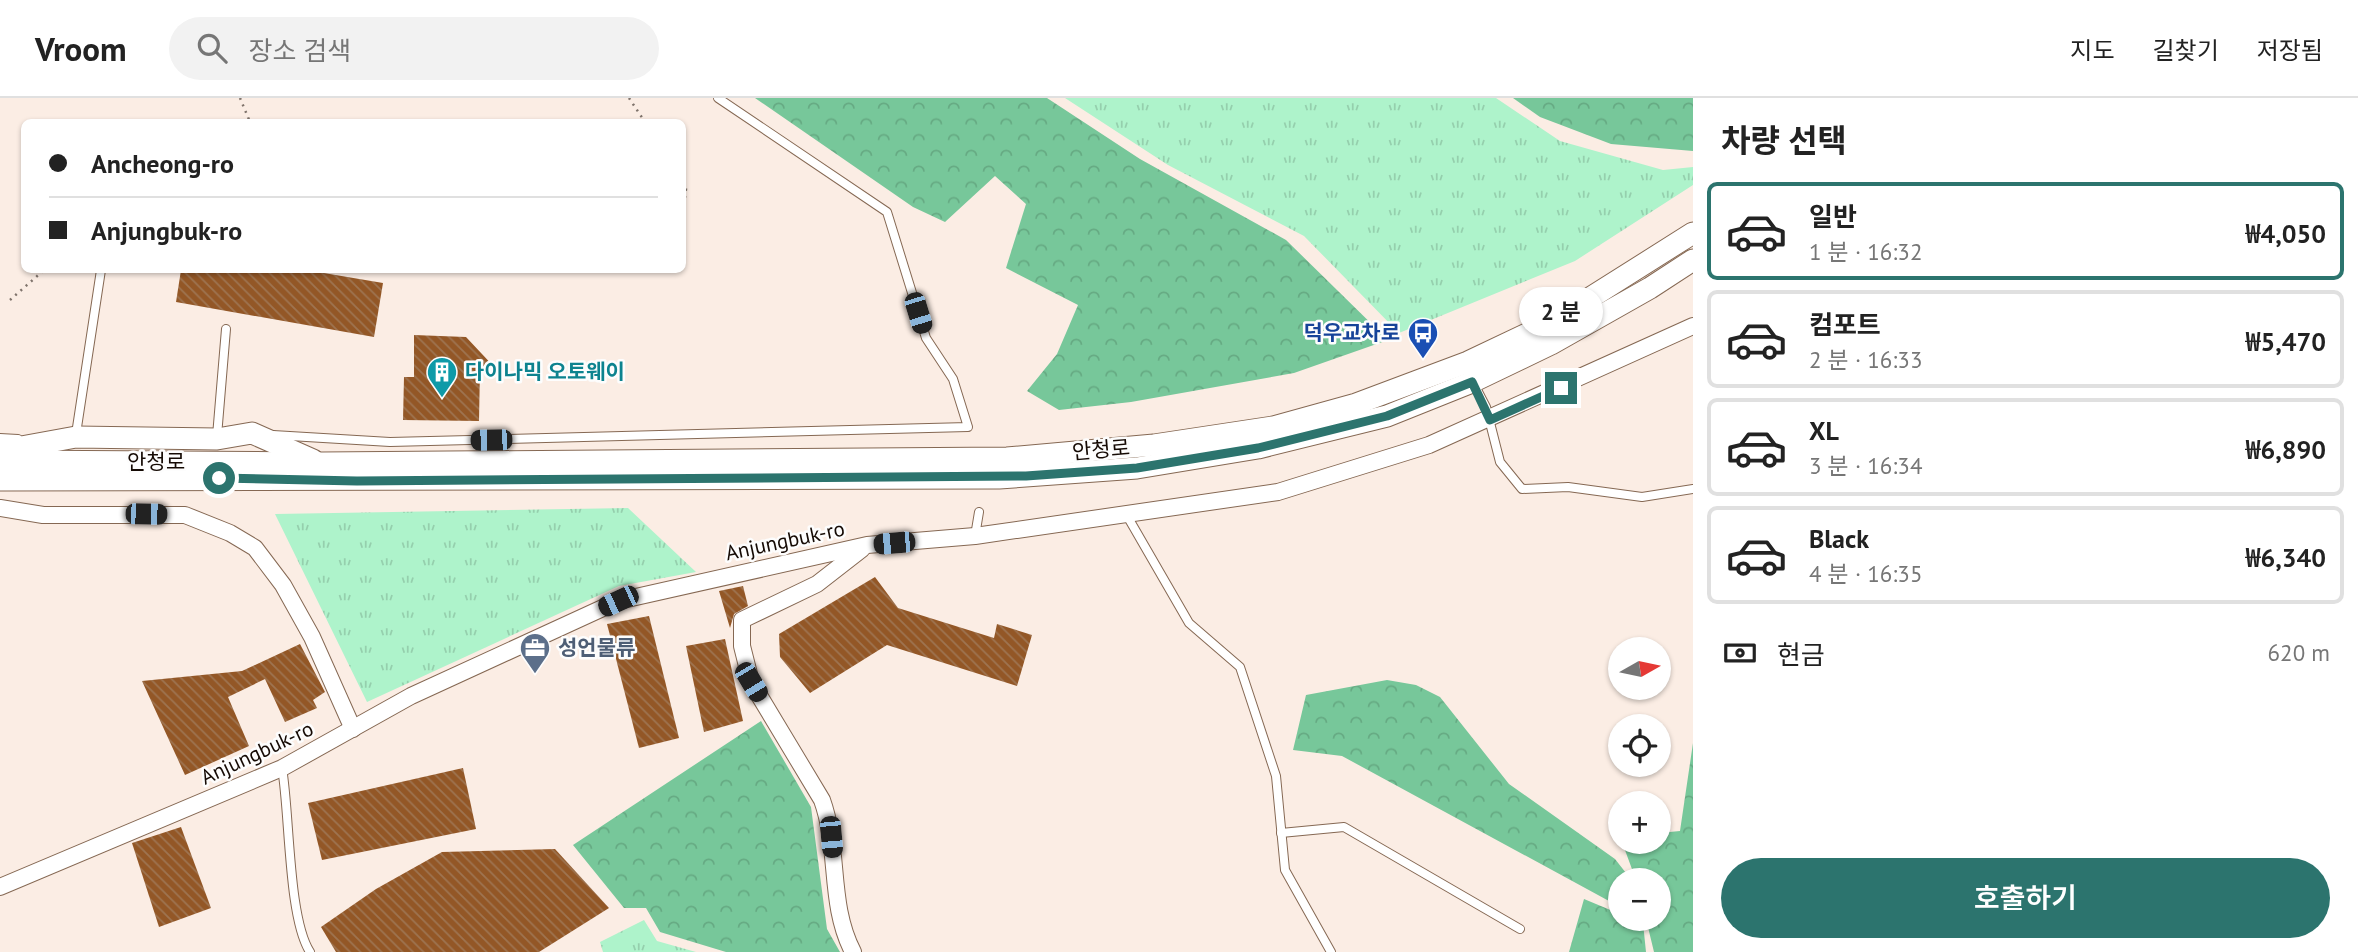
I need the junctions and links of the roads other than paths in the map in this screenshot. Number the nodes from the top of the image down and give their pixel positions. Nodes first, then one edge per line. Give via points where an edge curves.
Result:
1 (718, 98) edge
2 (1693, 233) edge
3 (1693, 260) edge
4 (102, 273) edge
5 (1693, 326) edge
6 (226, 329) dead end
7 (1470, 372) junction
8 (1490, 420) junction
9 (252, 433) junction
10 (76, 437) junction
11 (0, 438) edge
12 (217, 439) junction
13 (48, 441) junction
14 (0, 451) edge
15 (0, 461) edge
16 (321, 463) junction
17 (0, 480) edge
18 (1693, 489) edge
19 (0, 508) edge
20 (979, 512) dead end
21 (1126, 514) junction
22 (975, 536) junction
23 (867, 545) junction
24 (353, 729) junction
25 (282, 768) junction
26 (1281, 833) junction
27 (0, 887) edge
28 (1520, 929) dead end
29 (310, 952) edge
30 (853, 952) edge
31 (1331, 952) edge

1 - 9 lane via 887,212 926,338 953,379 968,427 390,442
2 - 7 street, 안청로
3 - 7 street via 1562,338
4 - 10 lane
5 - 8 street, Anjungbuk-ro
6 - 12 lane
7 - 8 lane
7 - 16 street, 안청로 via 1273,427 1154,446 1007,458
7 - 17 street via 1387,416 1258,448 1137,468 1026,476
8 - 18 lane via 1500,461 1522,489 1568,487 1642,497
8 - 21 street, Anjungbuk-ro via 1429,445 1278,492
9 - 12 street
9 - 16 street
10 - 12 street
10 - 13 street
11 - 13 lane
13 - 14 street
15 - 16 street, 안청로
19 - 24 street via 43,515 185,515 255,548 284,585
20 - 22 lane
21 - 22 street, Anjungbuk-ro
21 - 26 lane via 1189,623 1240,667 1276,776
22 - 23 street, Anjungbuk-ro
23 - 24 street, Anjungbuk-ro via 618,601 411,696
23 - 30 street via 817,584 742,620 742,646 751,682 829,819 837,915
24 - 25 street, Anjungbuk-ro
25 - 27 street, Anjungbuk-ro
25 - 29 lane via 298,919
26 - 28 lane via 1344,827
26 - 31 lane via 1285,870

